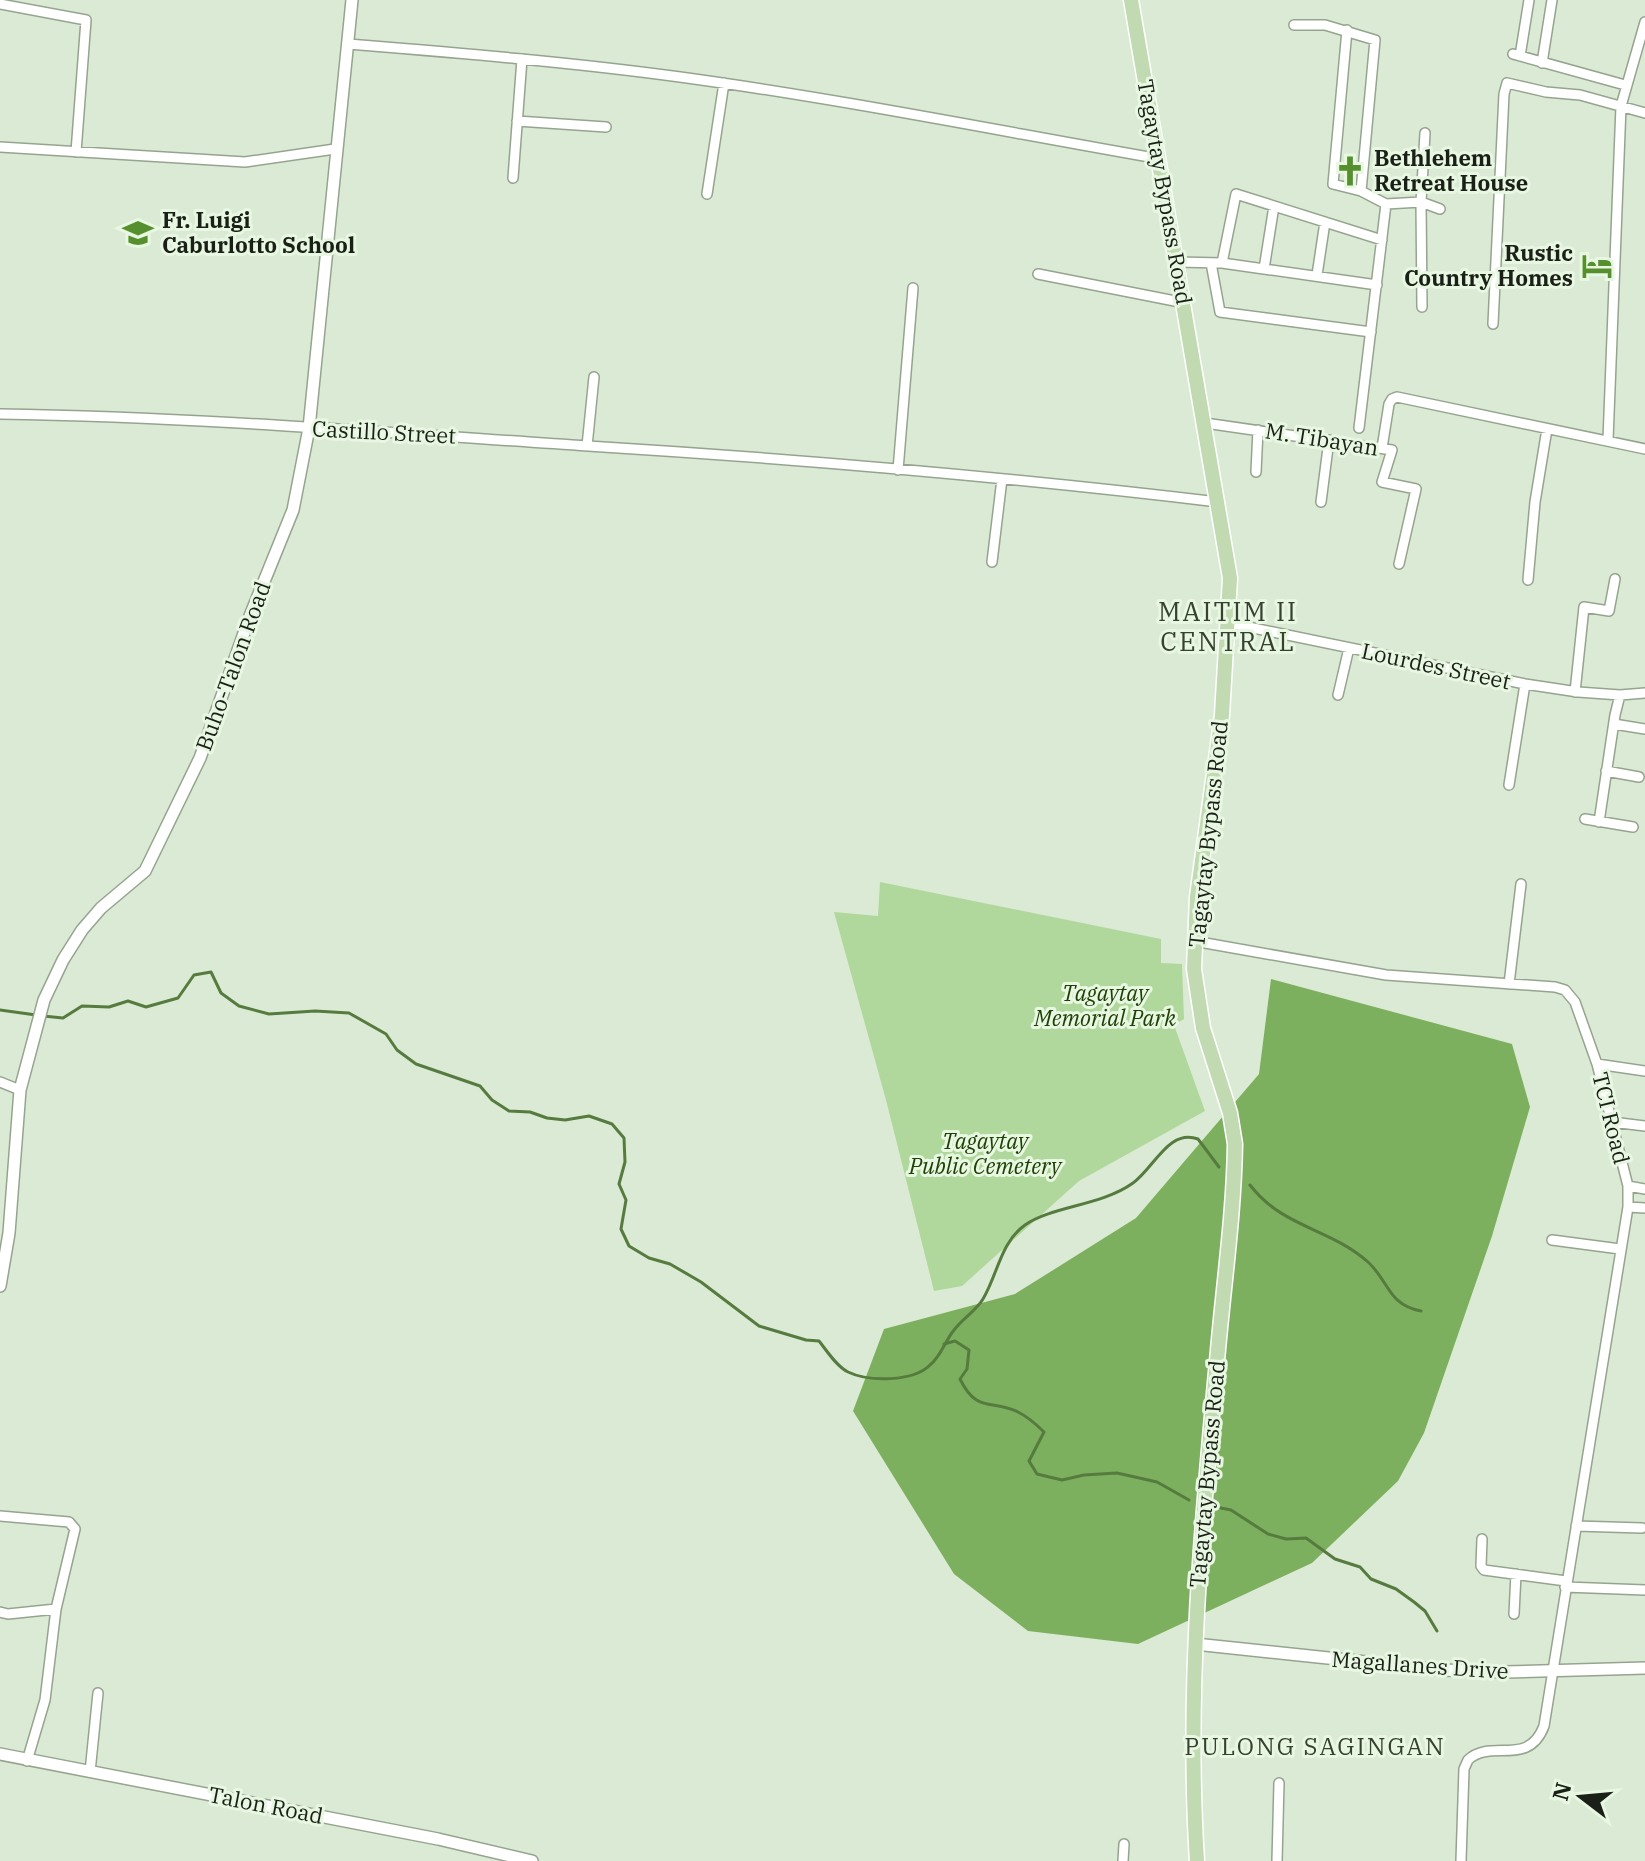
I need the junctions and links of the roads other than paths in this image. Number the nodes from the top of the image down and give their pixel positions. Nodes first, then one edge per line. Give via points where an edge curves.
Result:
1 (352, 0) edge
2 (1131, 0) edge
3 (1529, 0) edge
4 (1552, 0) edge
5 (0, 4) edge
6 (34, 5) edge
7 (1645, 22) edge
8 (1294, 25) dead end
9 (1347, 30) junction
10 (347, 44) junction
11 (522, 59) junction
12 (1542, 63) junction
13 (724, 83) junction
14 (1625, 85) junction
15 (1621, 106) junction
16 (1645, 113) edge
17 (517, 121) junction
18 (606, 127) dead end
19 (1425, 133) dead end
20 (0, 147) edge
21 (335, 149) junction
22 (76, 152) junction
23 (1160, 159) junction
24 (513, 178) dead end
25 (1361, 191) junction
26 (707, 194) dead end
27 (1421, 202) junction
28 (1386, 204) junction
29 (1274, 206) junction
30 (1440, 209) dead end
31 (1325, 222) junction
32 (1382, 240) junction
33 (1177, 262) junction
34 (1211, 263) junction
35 (1222, 263) junction
36 (1264, 269) junction
37 (1038, 274) dead end
38 (1317, 275) junction
39 (1377, 285) junction
40 (913, 288) dead end
41 (1185, 303) junction
42 (1422, 307) dead end
43 (1493, 324) dead end
44 (1371, 332) junction
45 (594, 377) dead end
46 (0, 414) edge
47 (1205, 423) junction
48 (309, 428) junction
49 (1359, 428) dead end
50 (1547, 429) junction
51 (1258, 430) junction
52 (1329, 440) junction
53 (1608, 440) junction
54 (587, 446) junction
55 (1382, 448) junction
56 (1645, 449) edge
57 (898, 470) junction
58 (1256, 472) dead end
59 (1002, 479) junction
60 (1218, 502) junction
61 (1321, 502) dead end
62 (992, 562) dead end
63 (1399, 564) dead end
64 (1615, 579) dead end
65 (1528, 580) dead end
66 (1229, 623) junction
67 (1349, 648) junction
68 (1525, 684) junction
69 (1575, 692) junction
70 (1645, 693) edge
71 (1338, 695) dead end
72 (1620, 695) junction
73 (1614, 724) junction
74 (1645, 729) edge
75 (1606, 771) junction
76 (1639, 777) dead end
77 (1509, 785) dead end
78 (1585, 819) dead end
79 (1599, 822) junction
80 (1633, 827) dead end
81 (1521, 884) dead end
82 (1194, 941) junction
83 (1509, 984) junction
84 (1597, 1064) junction
85 (1645, 1071) edge
86 (0, 1082) edge
87 (20, 1090) junction
88 (1612, 1122) junction
89 (1645, 1126) edge
90 (1628, 1186) junction
91 (1645, 1189) edge
92 (1628, 1207) junction
93 (1645, 1208) edge
94 (1552, 1240) dead end
95 (1620, 1249) junction
96 (0, 1286) edge
97 (0, 1516) edge
98 (1576, 1526) junction
99 (1642, 1528) dead end
100 (1482, 1539) dead end
101 (1516, 1574) junction
102 (1566, 1584) junction
103 (1645, 1590) edge
104 (56, 1609) junction
105 (0, 1612) edge
106 (1514, 1614) dead end
107 (1195, 1644) junction
108 (1645, 1668) edge
109 (1553, 1670) junction
110 (98, 1693) dead end
111 (0, 1754) edge
112 (27, 1761) junction
113 (90, 1772) junction
114 (1279, 1783) dead end
115 (1124, 1844) dead end
116 (532, 1861) edge
117 (1123, 1861) edge
118 (1197, 1861) edge
119 (1277, 1861) edge
120 (1461, 1861) edge

1 - 10 street, Buho-Talon Road
2 - 23 main road, Tagaytay Bypass Road
3 - 12 street via 1516,55
4 - 12 street
5 - 6 street
6 - 22 street via 86,20
7 - 14 street
8 - 9 street
9 - 25 street via 1375,40
9 - 25 street via 1333,184
10 - 11 street
10 - 21 street, Buho-Talon Road
11 - 13 street
11 - 17 street
12 - 14 street
13 - 23 street
13 - 26 street
14 - 15 street
15 - 16 street
15 - 43 street via 1511,82 1505,86
15 - 53 street
17 - 18 street
17 - 24 street
19 - 27 street
20 - 22 street
21 - 22 street via 245,162
21 - 48 street, Buho-Talon Road
23 - 33 main road, Tagaytay Bypass Road
25 - 28 street
27 - 28 street
27 - 30 street
27 - 42 street
28 - 32 street
29 - 31 street
29 - 35 street via 1236,194
29 - 36 street
31 - 32 street
31 - 38 street
32 - 39 street
33 - 34 street
33 - 41 main road, Tagaytay Bypass Road
34 - 35 street
34 - 44 street via 1220,312
35 - 36 street
36 - 38 street
37 - 41 street
38 - 39 street
39 - 44 street
40 - 57 street
41 - 47 main road, Tagaytay Bypass Road
44 - 49 street
45 - 54 street
46 - 48 street, Castillo Street
47 - 51 street, M. Tibayan
47 - 60 main road, Tagaytay Bypass Road
48 - 54 street, Castillo Street
48 - 87 street, Buho-Talon Road via 293,510 200,758 145,871 101,908 63,960 44,1000
50 - 53 street
50 - 55 street via 1397,397 1389,404
50 - 65 street
51 - 52 street, M. Tibayan
51 - 58 street
52 - 55 street, M. Tibayan
52 - 61 street
53 - 56 street
54 - 57 street, Castillo Street
55 - 63 street, M. Tibayan via 1392,450 1382,482 1416,489
57 - 59 street, Castillo Street
59 - 60 street, Castillo Street
59 - 62 street
60 - 66 main road, Tagaytay Bypass Road via 1230,578
64 - 69 street via 1609,611 1584,607
66 - 67 street, Lourdes Street
66 - 82 main road, Tagaytay Bypass Road
67 - 68 street, Lourdes Street
67 - 71 street
68 - 69 street, Lourdes Street
68 - 77 street
69 - 72 street, Lourdes Street
70 - 72 street, Lourdes Street
72 - 73 street
73 - 74 street
73 - 75 street
75 - 76 street
75 - 79 street
78 - 79 street
79 - 80 street
81 - 83 street
82 - 83 street, TCI Road via 1386,975
82 - 107 main road, Tagaytay Bypass Road via 1201,1019 1235,1144
83 - 84 street, TCI Road via 1565,990 1575,1002
84 - 85 street
84 - 88 street, TCI Road
86 - 87 street
87 - 96 street, Buho-Talon Road
88 - 89 street
88 - 90 street, TCI Road
90 - 91 street
90 - 92 street, TCI Road
92 - 93 street
92 - 95 street, TCI Road
94 - 95 street
95 - 98 street, TCI Road
97 - 104 street via 75,1526
98 - 99 street
98 - 102 street, TCI Road
100 - 101 street via 1484,1570
101 - 102 street
101 - 106 street
102 - 103 street
102 - 109 street, TCI Road
104 - 105 street
104 - 112 street via 45,1700
107 - 109 street, Magallanes Drive via 1442,1670
107 - 118 main road, Tagaytay Bypass Road
108 - 109 street, Magallanes Drive
109 - 120 street via 1544,1726 1533,1745 1468,1760
110 - 113 street
111 - 112 street, Talon Road
112 - 113 street, Talon Road
113 - 116 street, Talon Road
114 - 119 street
115 - 117 street

